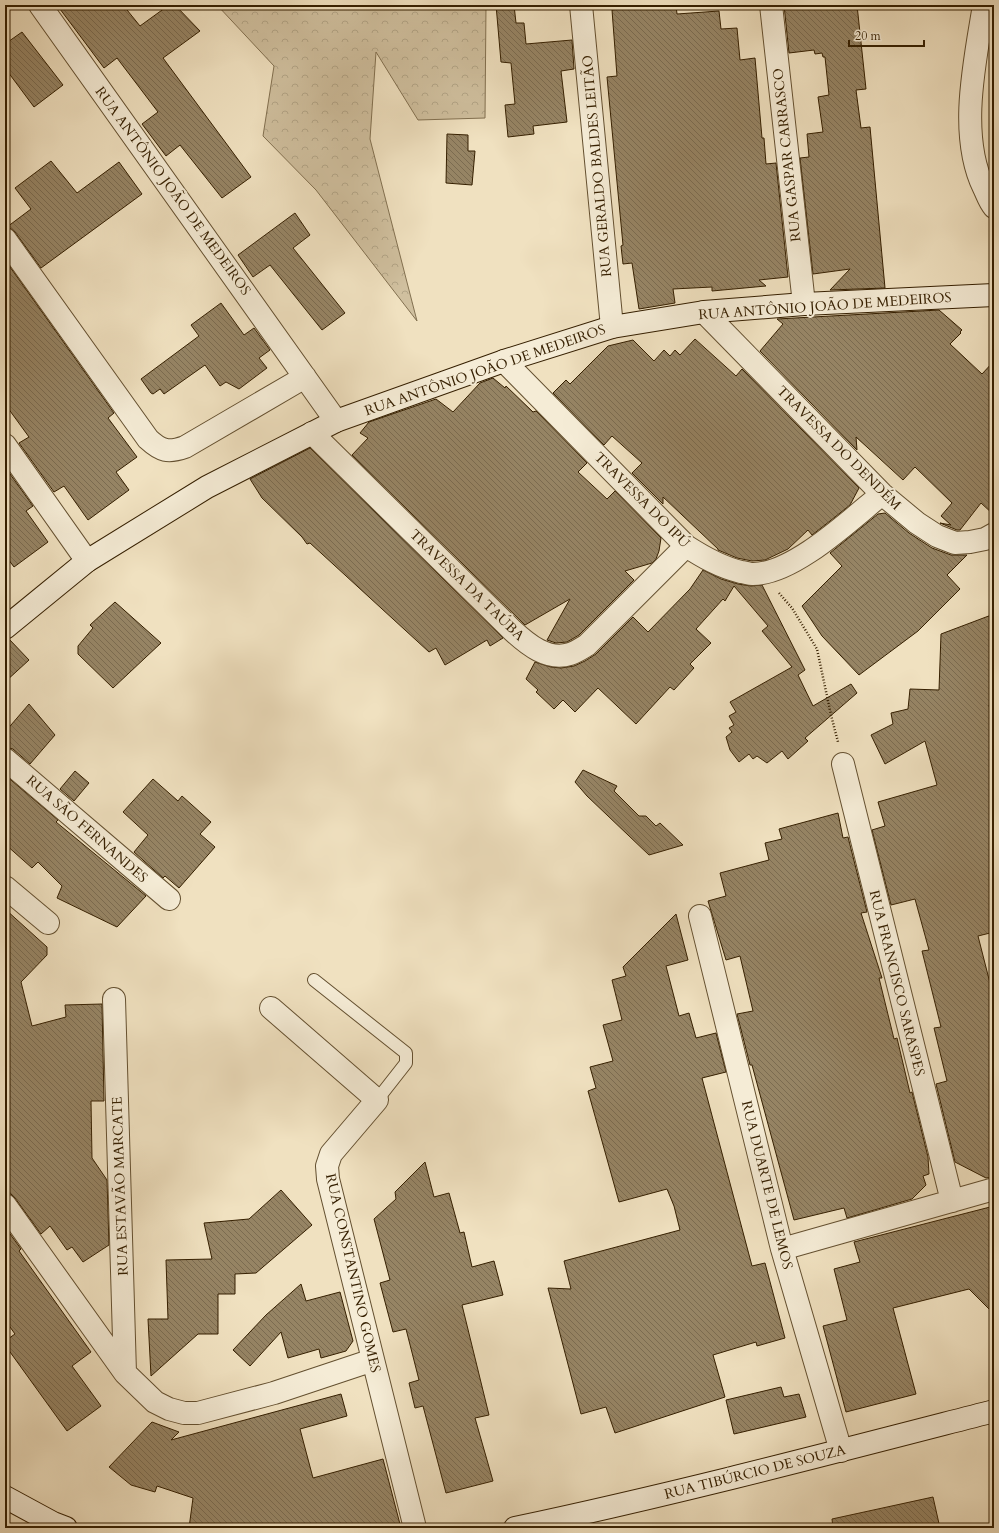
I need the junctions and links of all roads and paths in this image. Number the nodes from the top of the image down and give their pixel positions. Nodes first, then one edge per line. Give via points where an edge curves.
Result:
1 (40, 5) edge
2 (582, 5) edge
3 (771, 5) edge
4 (984, 5) edge
5 (994, 207) edge
6 (5, 239) edge
7 (994, 295) edge
8 (804, 304) junction
9 (704, 312) junction
10 (612, 327) junction
11 (504, 361) junction
12 (305, 377) junction
13 (336, 421) junction
14 (312, 433) junction
15 (5, 445) edge
16 (882, 494) junction
17 (994, 534) edge
18 (686, 546) junction
19 (87, 561) junction
20 (766, 572) junction
21 (5, 628) edge
22 (841, 754) joint
23 (5, 758) edge
24 (5, 887) edge
25 (169, 899) dead end
26 (700, 916) dead end
27 (48, 923) dead end
28 (314, 980) dead end
29 (114, 999) dead end
30 (271, 1008) dead end
31 (377, 1100) junction
32 (994, 1189) edge
33 (952, 1201) junction
34 (5, 1205) edge
35 (782, 1249) junction
36 (373, 1360) junction
37 (125, 1373) junction
38 (994, 1411) edge
39 (841, 1451) junction
40 (5, 1497) edge
41 (577, 1522) edge
42 (66, 1528) edge
43 (415, 1528) edge
44 (515, 1528) edge

1 - 12 street, RUA ANTÔNIO JOÃO DE MEDEIROS
2 - 10 street, RUA GERALDO BALDES LEITÃO
3 - 8 street, RUA GASPAR CARRASCO
4 - 5 street via 973,78 970,139 977,174
6 - 12 street via 148,439 164,450 175,450 185,446
7 - 8 street, RUA ANTÔNIO JOÃO DE MEDEIROS
8 - 9 street, RUA ANTÔNIO JOÃO DE MEDEIROS
9 - 10 street, RUA ANTÔNIO JOÃO DE MEDEIROS
9 - 16 street, TRAVESSA DO DENDÉM
10 - 11 street, RUA ANTÔNIO JOÃO DE MEDEIROS
11 - 13 street, RUA ANTÔNIO JOÃO DE MEDEIROS
11 - 18 street, TRAVESSA DO IPÚ
12 - 13 street, RUA ANTÔNIO JOÃO DE MEDEIROS
13 - 14 street, RUA ANTÔNIO JOÃO DE MEDEIROS
14 - 18 street, TRAVESSA DA TAÚBA via 512,630 540,651 554,656 571,654 587,645
14 - 19 street, RUA ANTÔNIO JOÃO DE MEDEIROS via 207,487
15 - 19 street
16 - 17 street, TRAVESSA DO DENDÉM via 937,536 955,542 970,542
16 - 20 street, TRAVESSA DO IPÚ via 805,556
18 - 20 street, TRAVESSA DO IPÚ via 704,558 727,568 752,574
19 - 21 street, RUA ANTÔNIO JOÃO DE MEDEIROS
20 - 22 path via 817,649
22 - 33 street, RUA FRANCISCO SARASPES
23 - 25 street, RUA SÃO FERNANDES
24 - 27 street
26 - 35 street, RUA DUARTE DE LEMOS
28 - 31 lane via 406,1053 406,1063
29 - 37 street, RUA ESTAVÃO MARCATE
30 - 31 street
31 - 36 street, RUA CONSTANTINO GOMES via 332,1154 327,1166 328,1179
32 - 33 street
33 - 35 street
34 - 37 street
35 - 39 street, RUA DUARTE DE LEMOS
36 - 37 street via 198,1413 168,1409 155,1402
36 - 43 street, RUA CONSTANTINO GOMES
38 - 39 street, RUA TIBÚRCIO DE SOUZA
39 - 41 street, RUA TIBÚRCIO DE SOUZA
40 - 42 street
41 - 44 street, RUA TIBÚRCIO DE SOUZA

